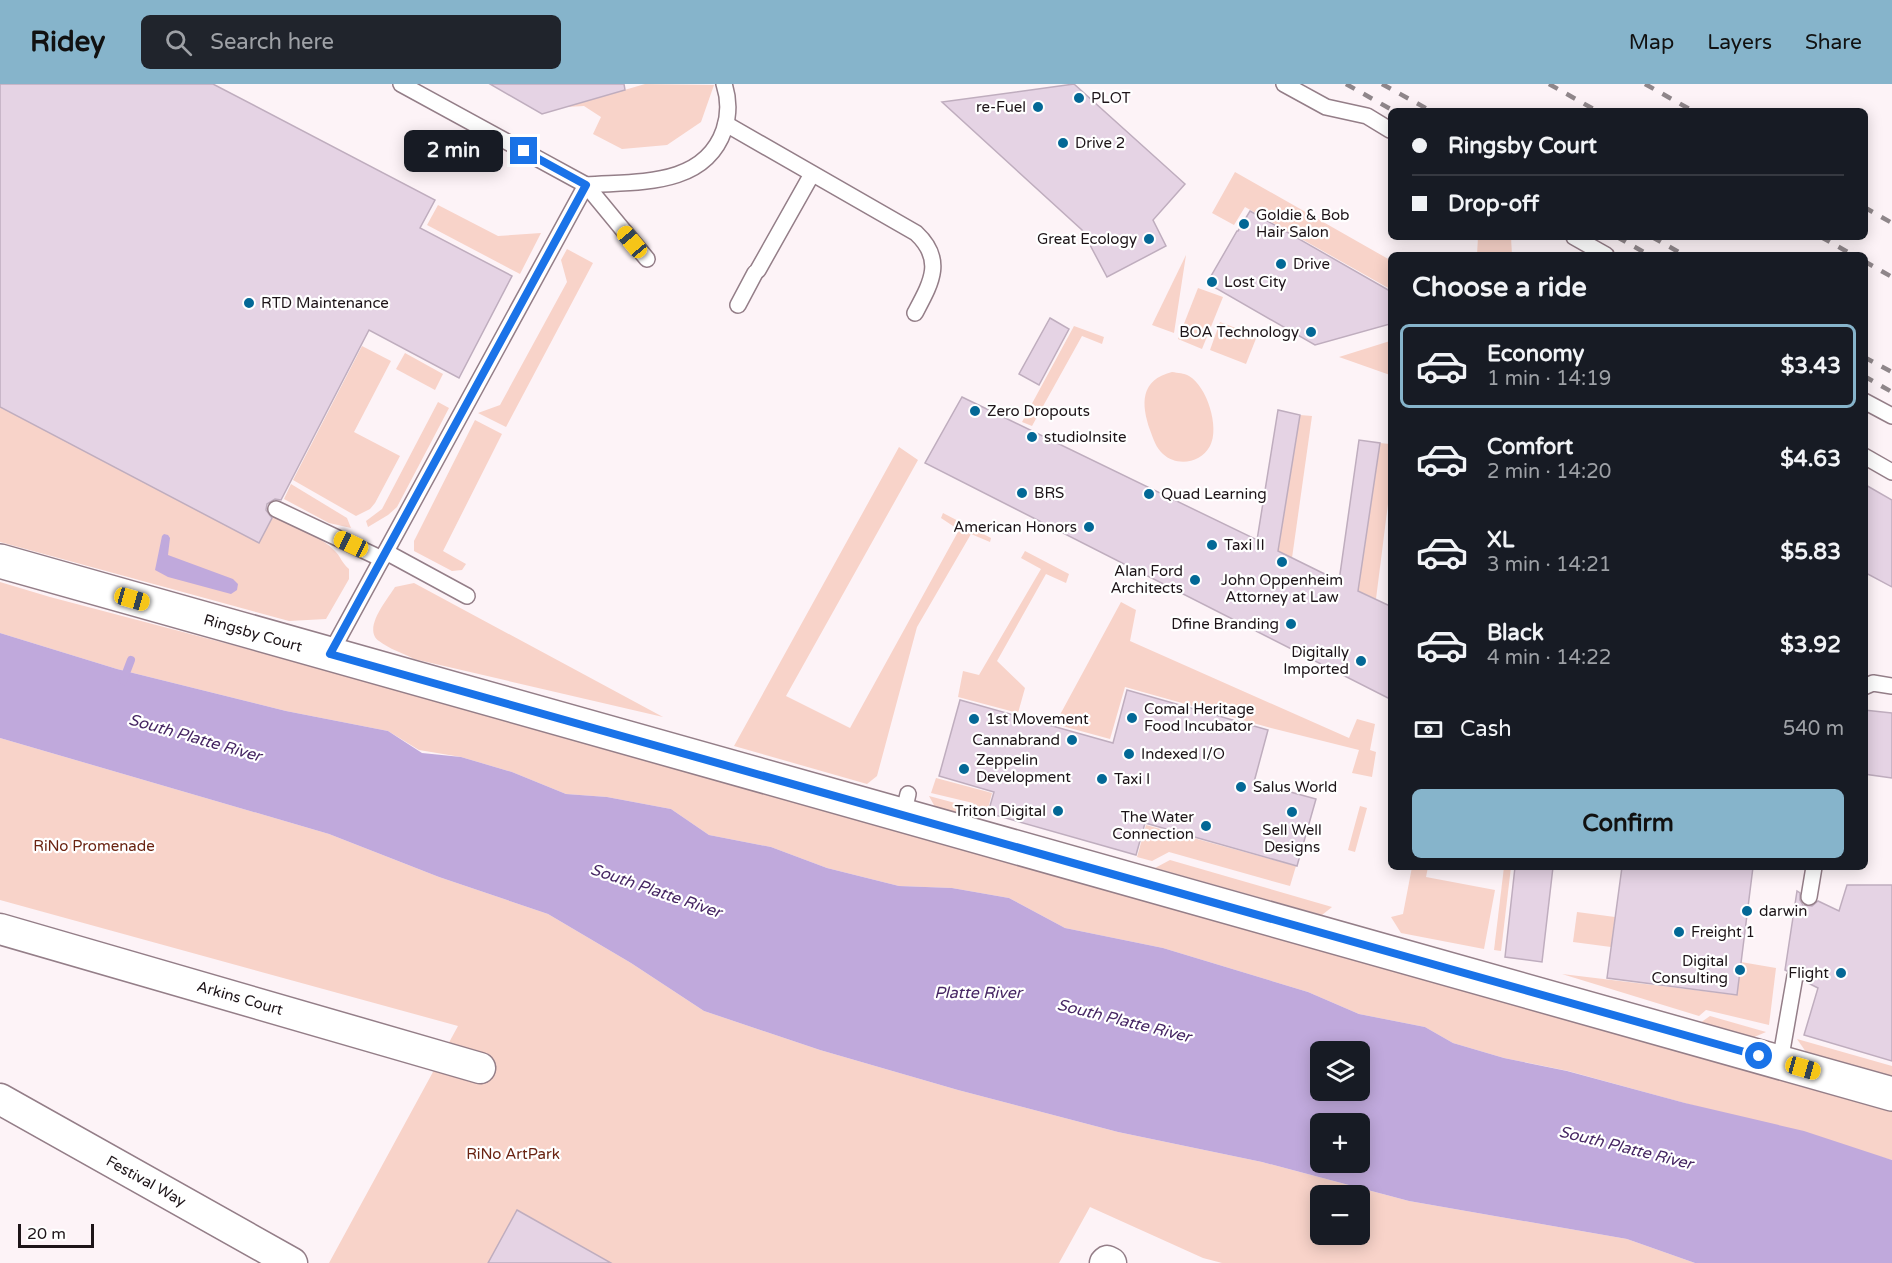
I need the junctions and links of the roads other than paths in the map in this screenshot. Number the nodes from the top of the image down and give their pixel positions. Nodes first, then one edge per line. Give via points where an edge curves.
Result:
1 (401, 84) edge
2 (724, 84) edge
3 (1284, 84) edge
4 (726, 124) junction
5 (1388, 129) edge
6 (812, 174) junction
7 (586, 185) junction
8 (1579, 240) edge
9 (1601, 252) edge
10 (646, 259) dead end
11 (738, 305) dead end
12 (915, 313) dead end
13 (1868, 403) edge
14 (1892, 416) edge
15 (1868, 458) edge
16 (1892, 472) edge
17 (276, 509) dead end
18 (384, 556) junction
19 (0, 561) edge
20 (467, 596) dead end
21 (330, 654) junction
22 (1868, 685) edge
23 (1892, 686) edge
24 (1814, 870) edge
25 (1809, 897) dead end
26 (0, 929) edge
27 (1795, 976) dead end
28 (1780, 1062) junction
29 (480, 1068) dead end
30 (1892, 1094) edge
31 (0, 1099) edge
32 (292, 1263) edge

1 - 7 lane
2 - 4 lane
3 - 5 lane via 1326,107 1367,116
4 - 6 lane
4 - 7 lane via 712,152 683,173 662,179
6 - 11 lane
6 - 12 lane via 916,233 930,249 930,286
7 - 10 lane
7 - 18 lane
8 - 9 lane
13 - 14 lane
15 - 16 lane
17 - 18 lane
18 - 20 lane
18 - 21 lane
19 - 21 street, Ringsby Court
21 - 28 street, Ringsby Court via 906,805
22 - 23 lane
24 - 25 lane
26 - 29 street, Arkins Court
27 - 28 lane
28 - 30 street, Ringsby Court
31 - 32 street, Festival Way

